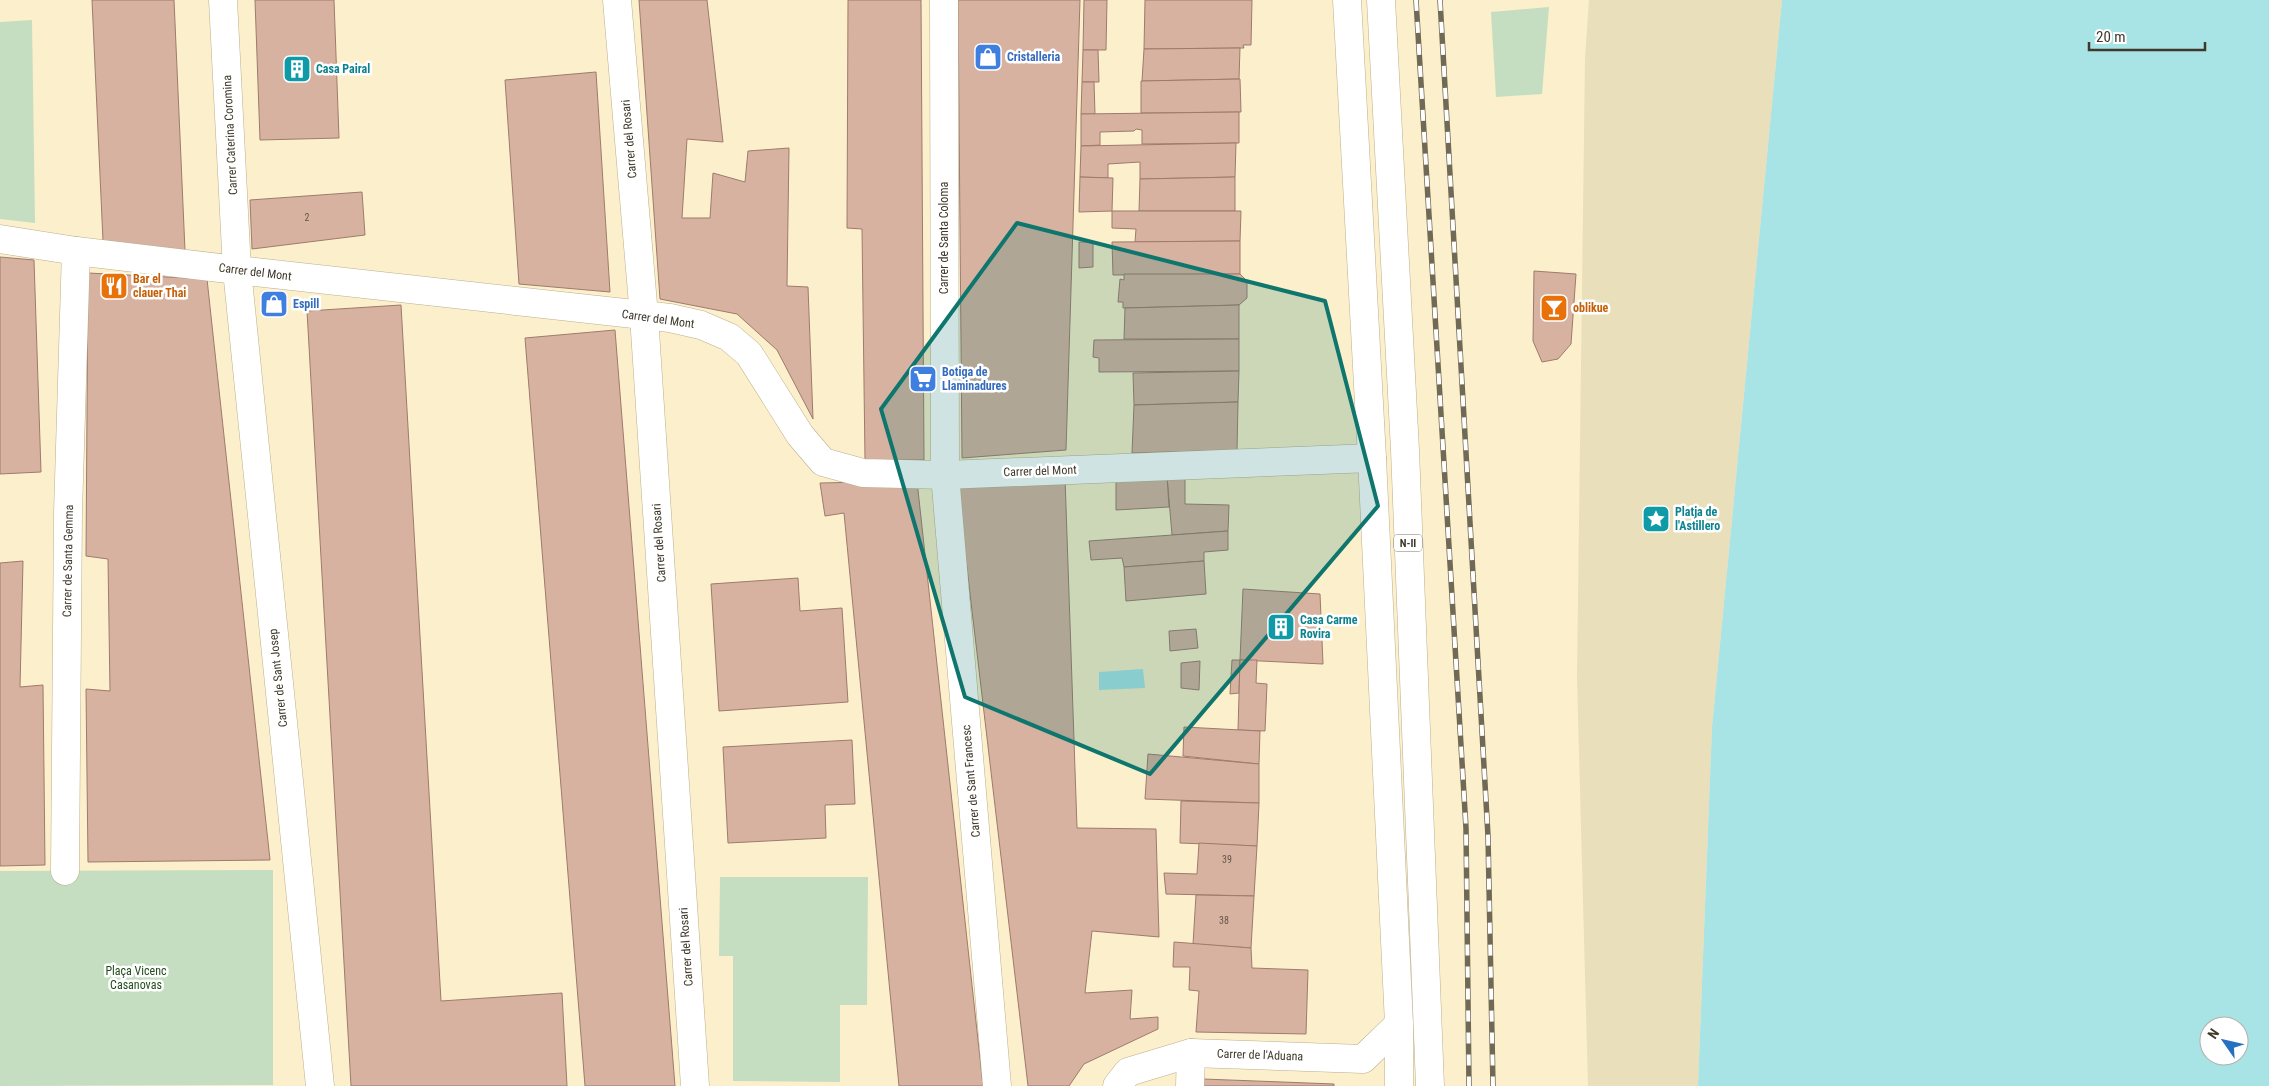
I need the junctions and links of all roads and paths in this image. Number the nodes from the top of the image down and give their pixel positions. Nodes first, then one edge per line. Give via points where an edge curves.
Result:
1 (222, 0) edge
2 (618, 0) edge
3 (944, 0) edge
4 (1347, 0) edge
5 (1381, 0) edge
6 (0, 239) edge
7 (76, 251) junction
8 (237, 270) junction
9 (644, 316) junction
10 (1372, 458) junction
11 (944, 475) junction
12 (66, 871) dead end
13 (1399, 1024) junction
14 (1191, 1053) junction
15 (320, 1086) edge
16 (695, 1086) edge
17 (997, 1086) edge
18 (1117, 1086) edge
19 (1190, 1086) edge
20 (1400, 1086) edge
21 (1430, 1086) edge

1 - 8 street, Carrer Caterina Coromina
2 - 9 street, Carrer del Rosari
3 - 11 street, Carrer de Santa Coloma
4 - 10 street, N-II
5 - 21 street, N-II via 1405,450
6 - 7 street, Carrer del Mont
7 - 8 street, Carrer del Mont
7 - 12 street, Carrer de Santa Gemma via 68,513
8 - 9 street, Carrer del Mont
8 - 15 street, Carrer de Sant Josep
9 - 11 street, Carrer del Mont via 701,325 729,337 749,354 800,435 824,462 863,473
9 - 16 street, Carrer del Rosari
10 - 11 street, Carrer del Mont
10 - 13 street, N-II
11 - 17 street, Carrer de Sant Francesc
13 - 14 street, Carrer de l'Aduana via 1363,1059
13 - 20 street, N-II
14 - 18 street, Carrer de l'Aduana via 1128,1072
14 - 19 street

